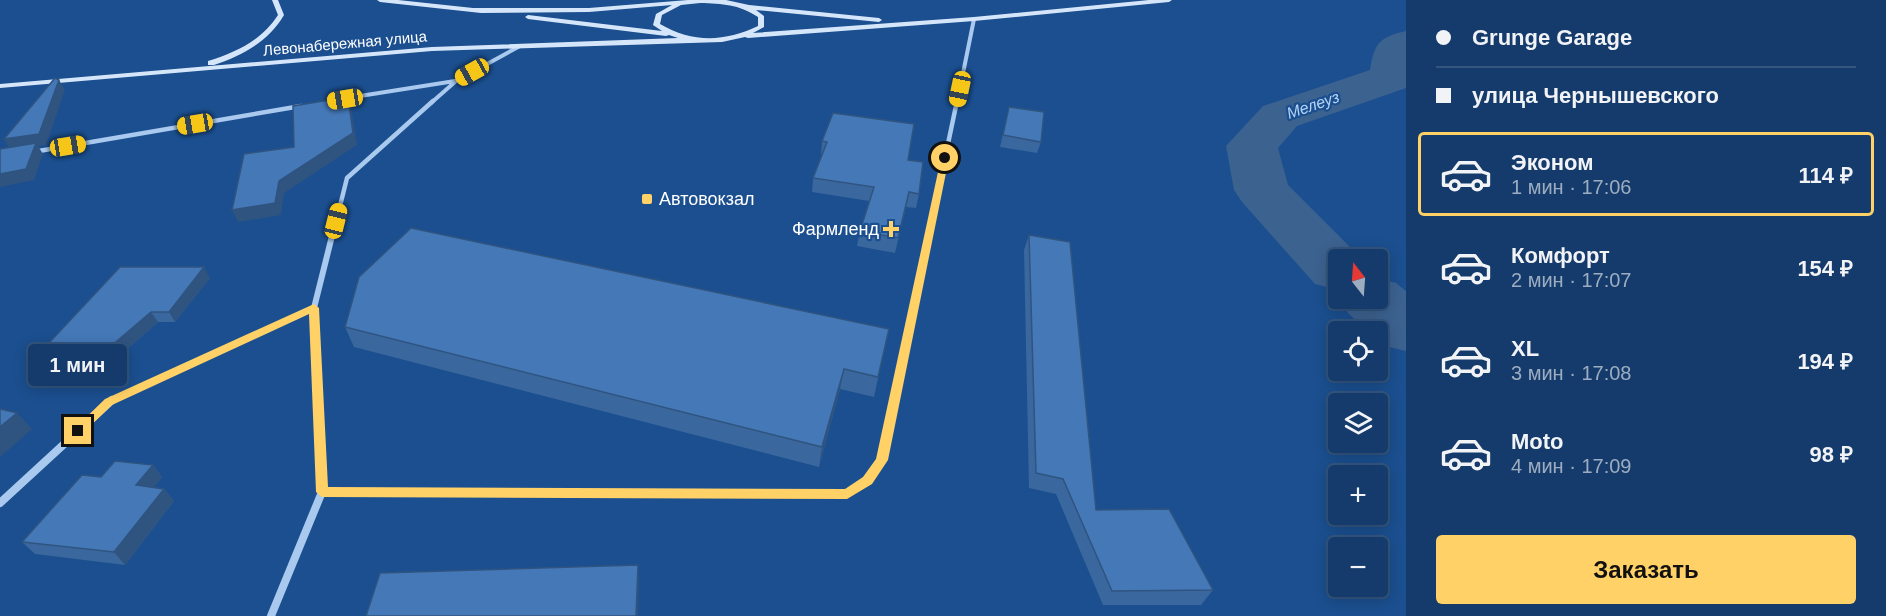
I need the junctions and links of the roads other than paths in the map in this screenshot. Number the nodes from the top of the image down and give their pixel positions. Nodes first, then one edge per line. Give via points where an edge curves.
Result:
1 (275, 0) edge
2 (380, 0) edge
3 (1169, 0) edge
4 (728, 1) edge
5 (678, 5) junction
6 (747, 7) junction
7 (474, 10) junction
8 (974, 19) junction
9 (913, 23) junction
10 (670, 35) junction
11 (744, 36) junction
12 (692, 40) junction
13 (521, 45) junction
14 (189, 70) junction
15 (456, 81) junction
16 (0, 86) edge
17 (338, 100) edge
18 (303, 105) edge
19 (23, 153) edge
20 (314, 308) junction
21 (322, 492) junction
22 (0, 503) edge
23 (271, 616) edge

1 - 14 main road via 281,15 274,28 256,44
2 - 7 main road
3 - 8 main road
4 - 5 main road
4 - 6 main road
5 - 7 main road
5 - 10 main road via 659,14 656,25
6 - 9 main road
6 - 11 main road via 760,16 761,27
7 - 10 main road
8 - 9 main road
8 - 21 street via 882,460 867,481 847,494
9 - 11 main road
10 - 12 main road
11 - 12 main road via 719,41
12 - 13 main road, Левонабережная улица
13 - 14 main road, Левонабережная улица
13 - 15 street
14 - 16 main road, Левонабережная улица
15 - 17 street
15 - 20 street via 347,178
18 - 19 street
20 - 21 street
20 - 22 street via 108,402
21 - 23 street

